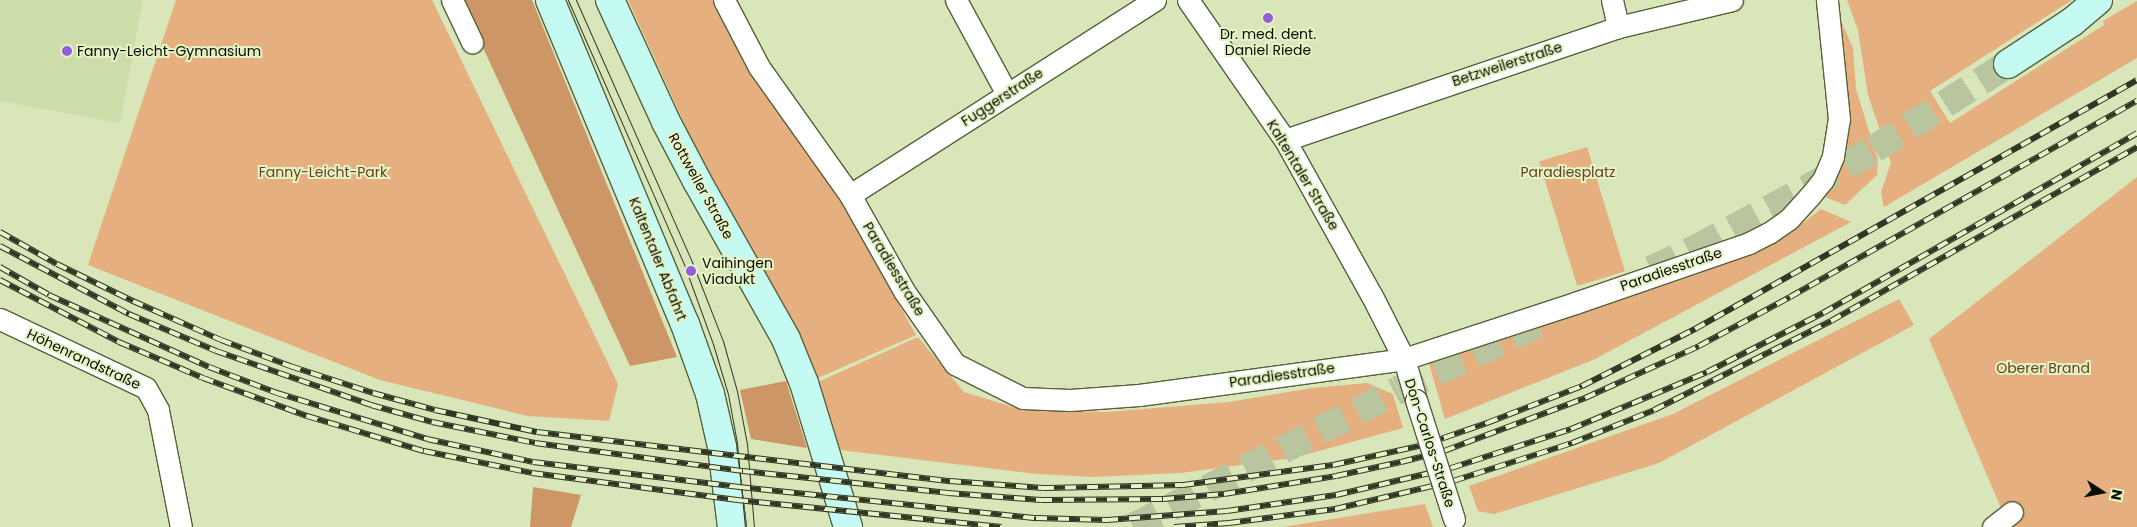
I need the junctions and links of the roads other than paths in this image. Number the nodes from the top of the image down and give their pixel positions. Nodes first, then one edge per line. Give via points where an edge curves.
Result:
1 (452, 0) edge
2 (550, 0) edge
3 (610, 0) edge
4 (724, 0) edge
5 (956, 0) edge
6 (1155, 0) edge
7 (1188, 0) edge
8 (1612, 0) edge
9 (1732, 0) edge
10 (1827, 0) edge
11 (2098, 0) edge
12 (2120, 0) edge
13 (2072, 22) junction
14 (1618, 27) junction
15 (472, 42) dead end
16 (2008, 64) tunnel mouth
17 (1007, 94) junction
18 (1286, 140) junction
19 (850, 195) junction
20 (0, 319) edge
21 (1404, 359) junction
22 (2012, 512) dead end
23 (846, 519) edge
24 (1456, 523) edge
25 (181, 527) edge
26 (732, 527) edge
27 (1993, 527) edge

1 - 15 street
2 - 26 main road, Kaltentaler Abfahrt via 685,324 710,394 722,447
3 - 23 main road, Rottweiler Straße via 688,164 786,339 804,383
4 - 19 street, Paradiesstraße via 759,67
5 - 17 street
6 - 17 street, Fuggerstraße
7 - 18 street, Kaltentaler Straße
8 - 14 street
9 - 14 street, Betzweilerstraße
10 - 21 street, Paradiesstraße via 1839,119 1833,156 1823,180 1789,219 1749,243
11 - 13 main road
12 - 13 main road via 2100,13
13 - 16 main road
14 - 18 street, Betzweilerstraße
17 - 19 street, Fuggerstraße
18 - 21 street, Kaltentaler Straße
19 - 21 street, Paradiesstraße via 904,291 955,364 1023,398 1070,400 1139,395
20 - 25 street, Höhenrandstraße via 146,388 158,410
21 - 24 street, Don-Carlos-Straße, bridge
22 - 27 street

